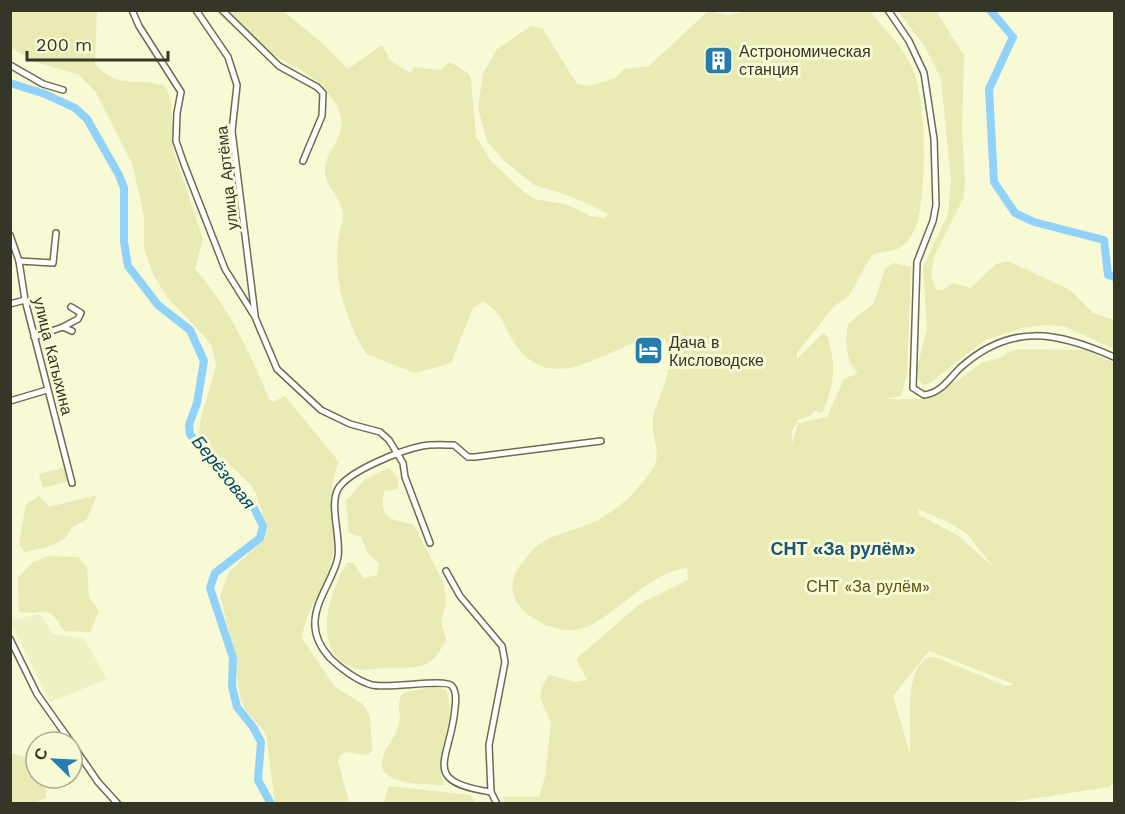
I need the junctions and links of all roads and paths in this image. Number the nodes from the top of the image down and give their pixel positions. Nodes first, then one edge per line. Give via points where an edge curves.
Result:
1 (132, 10) edge
2 (196, 10) edge
3 (222, 10) edge
4 (888, 10) edge
5 (10, 65) edge
6 (63, 90) dead end
7 (303, 160) dead end
8 (56, 233) dead end
9 (10, 235) edge
10 (19, 261) junction
11 (25, 300) junction
12 (10, 304) edge
13 (71, 307) dead end
14 (255, 317) junction
15 (63, 327) junction
16 (72, 331) dead end
17 (34, 337) junction
18 (1114, 357) edge
19 (47, 390) junction
20 (10, 401) edge
21 (601, 441) dead end
22 (396, 455) junction
23 (72, 483) dead end
24 (430, 543) dead end
25 (446, 571) dead end
26 (10, 639) edge
27 (62, 730) edge
28 (84, 761) edge
29 (491, 792) junction
30 (118, 804) edge
31 (497, 804) edge

1 - 14 street via 181,92 176,141 225,269
2 - 14 street, улица Артёма via 228,57 237,85 232,131
3 - 7 street via 279,66 322,93 322,116
4 - 18 street via 909,41 924,74 934,139 936,205 917,262 912,382 915,391 924,395 934,393 977,355 1028,336 1061,337
5 - 6 street via 43,84
8 - 10 street via 53,262
9 - 10 street, улица Катыхина
10 - 11 street, улица Катыхина
11 - 12 street
11 - 17 street, улица Катыхина
13 - 15 street via 81,313
14 - 22 street via 277,369 321,410 336,419 380,432
15 - 16 street
15 - 17 street
17 - 19 street, улица Катыхина
19 - 20 street
19 - 23 street, улица Катыхина
21 - 22 street via 474,457 468,457 454,445 423,445
22 - 24 street via 403,463
22 - 29 street via 351,476 338,489 338,557 315,619 316,636 331,659 373,685 403,687 437,681 454,687 454,717 445,772 457,786
25 - 29 street via 460,596 502,646 505,662 489,745
26 - 27 street via 37,694
28 - 30 street
29 - 31 street

